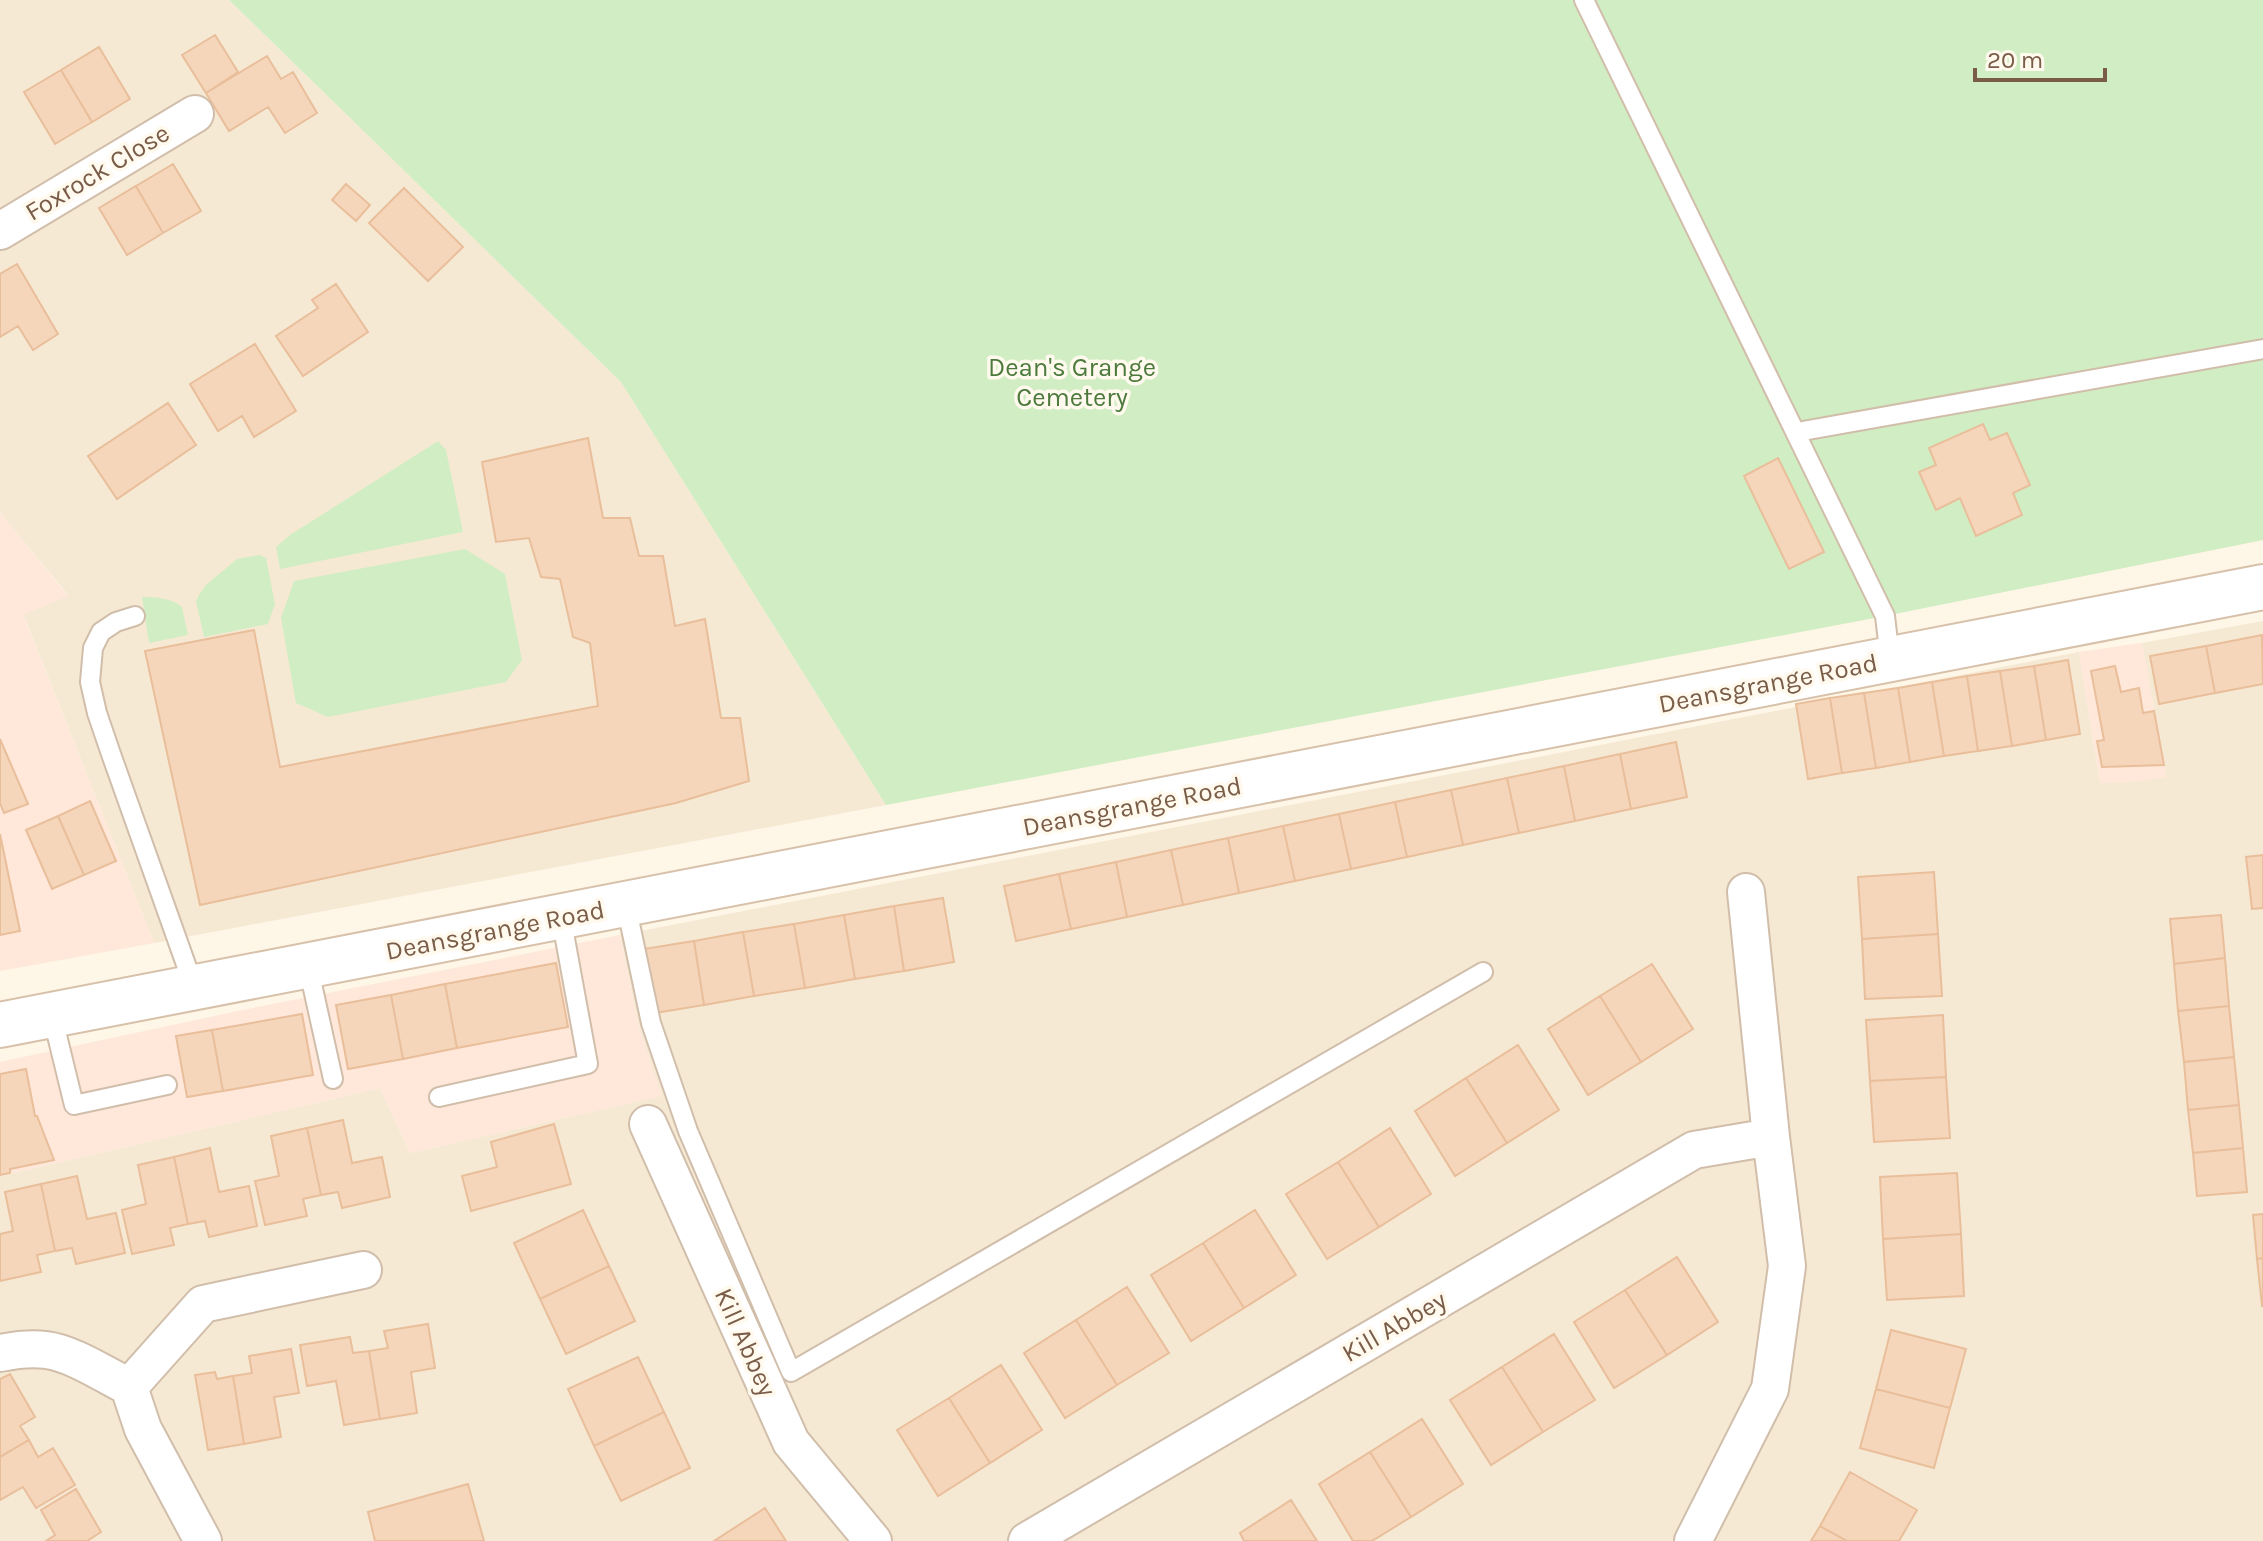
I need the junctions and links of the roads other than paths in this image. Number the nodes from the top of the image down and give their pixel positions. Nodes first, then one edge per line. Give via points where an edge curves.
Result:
1 (1584, 0) edge
2 (195, 114) dead end
3 (0, 231) edge
4 (2263, 349) edge
5 (1797, 432) junction
6 (2263, 587) edge
7 (135, 616) dead end
8 (1890, 659) junction
9 (1746, 892) dead end
10 (626, 905) junction
11 (561, 917) junction
12 (308, 966) junction
13 (1483, 972) dead end
14 (194, 987) junction
15 (52, 1015) junction
16 (0, 1025) edge
17 (333, 1079) dead end
18 (167, 1085) dead end
19 (439, 1097) dead end
20 (648, 1124) dead end
21 (1771, 1137) junction
22 (363, 1270) dead end
23 (0, 1353) edge
24 (129, 1387) junction
25 (203, 1541) edge
26 (873, 1541) edge
27 (1027, 1541) edge
28 (1693, 1541) edge

1 - 5 lane
2 - 3 street, Foxrock Close
4 - 5 lane
5 - 8 lane via 1885,616
6 - 8 main road, Deansgrange Road
7 - 14 lane via 101,632 93,648 90,682
8 - 10 main road, Deansgrange Road
9 - 21 street
10 - 11 main road, Deansgrange Road
10 - 13 lane via 651,1023 688,1131 791,1372
11 - 12 main road, Deansgrange Road
11 - 19 lane via 588,1064
12 - 14 main road, Deansgrange Road
12 - 17 lane
14 - 15 main road, Deansgrange Road
15 - 16 main road, Deansgrange Road
15 - 18 lane via 74,1105
20 - 26 street, Kill Abbey via 791,1442
21 - 27 street, Kill Abbey via 1694,1150
21 - 28 street via 1787,1266 1770,1389
22 - 24 street via 203,1304
23 - 24 street via 47,1350
24 - 25 street via 143,1429

